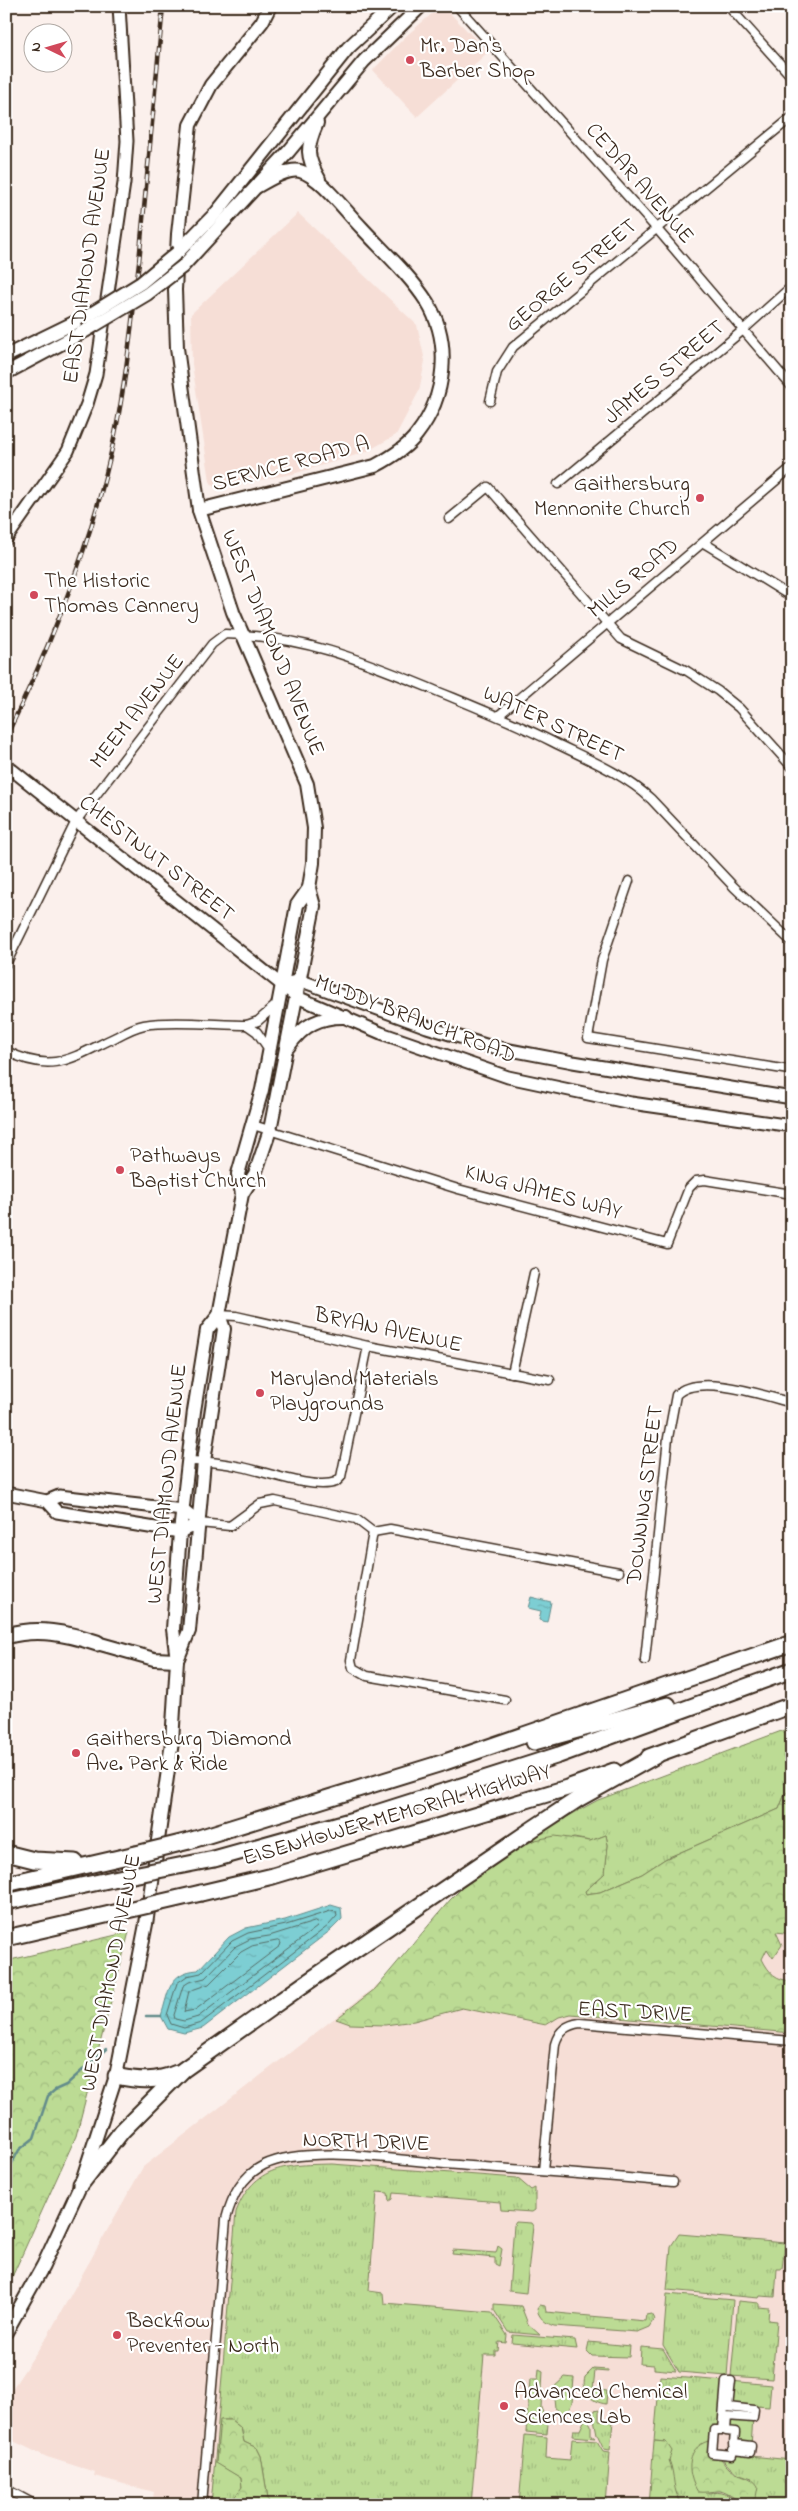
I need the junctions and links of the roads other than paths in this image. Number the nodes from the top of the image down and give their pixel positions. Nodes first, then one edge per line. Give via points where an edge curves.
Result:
1 (119, 6) edge
2 (270, 6) edge
3 (393, 6) edge
4 (421, 6) edge
5 (456, 6) edge
6 (728, 6) edge
7 (792, 76) edge
8 (322, 112) junction
9 (792, 117) edge
10 (258, 186) junction
11 (323, 187) junction
12 (657, 229) junction
13 (792, 286) edge
14 (742, 331) junction
15 (6, 356) edge
16 (6, 373) edge
17 (792, 387) edge
18 (490, 401) dead end
19 (792, 467) edge
20 (558, 484) dead end
21 (199, 510) junction
22 (449, 520) dead end
23 (6, 539) edge
24 (704, 543) junction
25 (792, 597) edge
26 (609, 625) junction
27 (243, 635) junction
28 (498, 716) junction
29 (6, 765) edge
30 (792, 767) edge
31 (76, 821) junction
32 (629, 881) dead end
33 (309, 888) junction
34 (792, 942) edge
35 (6, 964) edge
36 (299, 980) junction
37 (282, 984) junction
38 (296, 997) junction
39 (277, 1004) junction
40 (346, 1017) junction
41 (247, 1025) junction
42 (6, 1050) edge
43 (270, 1051) junction
44 (286, 1051) junction
45 (792, 1066) edge
46 (792, 1098) edge
47 (253, 1125) junction
48 (792, 1126) edge
49 (270, 1130) junction
50 (791, 1191) edge
51 (242, 1194) junction
52 (534, 1273) dead end
53 (218, 1315) junction
54 (368, 1346) junction
55 (512, 1373) junction
56 (550, 1380) dead end
57 (792, 1403) edge
58 (204, 1461) junction
59 (188, 1462) junction
60 (6, 1493) edge
61 (47, 1501) junction
62 (183, 1510) junction
63 (199, 1523) junction
64 (180, 1532) junction
65 (373, 1532) junction
66 (619, 1572) dead end
67 (6, 1636) edge
68 (97, 1643) joint
69 (792, 1643) edge
70 (177, 1660) junction
71 (645, 1660) dead end
72 (792, 1670) edge
73 (758, 1682) junction
74 (505, 1700) dead end
75 (792, 1705) edge
76 (657, 1755) junction
77 (334, 1796) junction
78 (6, 1853) edge
79 (130, 1855) junction
80 (6, 1884) edge
81 (6, 1902) edge
82 (6, 1938) edge
83 (792, 2041) edge
84 (183, 2070) junction
85 (116, 2076) junction
86 (543, 2172) junction
87 (673, 2182) dead end
88 (81, 2184) junction
89 (6, 2332) edge
90 (712, 2453) joint
91 (6, 2490) edge
92 (36, 2505) edge
93 (202, 2505) edge

1 - 23 street, EAST DIAMOND AVENUE via 127,141 122,198 96,374 68,451
2 - 21 main road, WEST DIAMOND AVENUE via 262,22 211,85 190,124 175,290 177,348
3 - 15 main road, bridge via 348,48 217,212 178,252 141,283 86,317
4 - 8 main road via 364,61
5 - 12 street, CEDAR AVENUE
6 - 7 street
8 - 10 main road
8 - 11 main road via 308,150
9 - 12 street, GEORGE STREET
10 - 11 main road via 286,172 298,170
10 - 16 main road, bridge via 182,267 147,294
11 - 21 main road, SERVICE ROAD A via 428,303 439,330 443,352 442,377 436,400 416,436 375,466
12 - 14 street, CEDAR AVENUE
12 - 18 street, GEORGE STREET via 513,347 497,372
13 - 14 street, JAMES STREET
14 - 17 street, CEDAR AVENUE
14 - 20 street, JAMES STREET
19 - 24 street, MILLS ROAD
21 - 27 main road, WEST DIAMOND AVENUE
22 - 26 street via 488,487
24 - 25 street
24 - 26 street, MILLS ROAD
26 - 28 street, MILLS ROAD
26 - 30 street via 621,639 686,671 718,691 739,708
27 - 28 street, WATER STREET via 283,640 354,657
27 - 31 street, MEEM AVENUE via 225,634 212,644
27 - 33 main road, WEST DIAMOND AVENUE via 307,784 314,838
28 - 34 street, WATER STREET via 603,766 636,786
29 - 31 street, CHESTNUT STREET
31 - 35 street, MEEM AVENUE
31 - 37 street, CHESTNUT STREET
32 - 45 street via 602,960 588,1038 789,1070
33 - 36 main road, WEST DIAMOND AVENUE via 314,906
33 - 37 main road, WEST DIAMOND AVENUE via 297,906
36 - 37 street, MUDDY BRANCH ROAD
36 - 38 main road, WEST DIAMOND AVENUE
36 - 46 street, MUDDY BRANCH ROAD via 489,1046
37 - 38 street, MUDDY BRANCH ROAD
37 - 39 main road, WEST DIAMOND AVENUE
38 - 40 street, MUDDY BRANCH ROAD
38 - 44 main road, WEST DIAMOND AVENUE
39 - 41 street via 258,1021
39 - 43 main road, WEST DIAMOND AVENUE
40 - 44 main road via 334,1016 310,1023
40 - 48 street, MUDDY BRANCH ROAD via 443,1056 542,1086 631,1103
41 - 42 street via 145,1024 55,1064 41,1063
41 - 43 street via 257,1032
43 - 47 main road, WEST DIAMOND AVENUE
44 - 49 main road, WEST DIAMOND AVENUE
47 - 49 street, KING JAMES WAY
47 - 51 main road, WEST DIAMOND AVENUE via 238,1174
49 - 50 street, KING JAMES WAY via 458,1189 667,1244 689,1188 696,1181
49 - 51 main road, WEST DIAMOND AVENUE via 255,1174
51 - 53 main road, WEST DIAMOND AVENUE
52 - 55 street
53 - 54 street, BRYAN AVENUE via 236,1316
53 - 58 main road, WEST DIAMOND AVENUE via 224,1329
53 - 59 main road, WEST DIAMOND AVENUE via 207,1330
54 - 55 street, BRYAN AVENUE
54 - 58 street via 341,1478 331,1484 318,1484
55 - 56 street, BRYAN AVENUE
57 - 71 street, DOWNING STREET via 737,1388 694,1386 680,1390 676,1395 668,1438
58 - 59 street
58 - 63 main road, WEST DIAMOND AVENUE
59 - 62 main road, WEST DIAMOND AVENUE
60 - 61 street
61 - 62 street via 58,1496
61 - 64 street via 56,1512
62 - 63 street
62 - 64 main road, WEST DIAMOND AVENUE
63 - 64 street
63 - 65 street, WEST DIAMOND AVENUE via 230,1526 260,1504 275,1501 356,1518
63 - 70 main road, WEST DIAMOND AVENUE via 189,1631
64 - 70 main road, WEST DIAMOND AVENUE via 173,1629
65 - 66 street via 390,1529
65 - 74 street via 352,1668 367,1676
67 - 68 highway via 43,1631
68 - 70 main road via 154,1659
69 - 77 highway
70 - 85 main road, WEST DIAMOND AVENUE via 172,1742 146,1924
72 - 73 highway
73 - 77 highway
73 - 81 highway, bridge via 559,1755 364,1817 214,1858
75 - 76 highway, EISENHOWER MEMORIAL HIGHWAY
76 - 82 highway, EISENHOWER MEMORIAL HIGHWAY, bridge via 548,1794 273,1876
76 - 84 highway via 534,1828
77 - 79 highway, bridge via 188,1841
78 - 79 highway via 63,1863
79 - 80 highway
83 - 86 street, EAST DRIVE via 570,2024 563,2029 555,2044
84 - 85 highway via 160,2080 136,2081
84 - 88 highway via 122,2131
85 - 88 main road, WEST DIAMOND AVENUE
86 - 87 street, NORTH DRIVE
86 - 93 street, NORTH DRIVE via 317,2155 282,2159 252,2173 230,2201 226,2219
88 - 89 main road, WEST DIAMOND AVENUE via 43,2266
90 - 90 street via 732,2455 733,2450 750,2452 751,2446 734,2444 735,2432 726,2431 728,2416 753,2418 754,2410 728,2407 731,2381 726,2381 722,2430 714,2430
91 - 92 street

